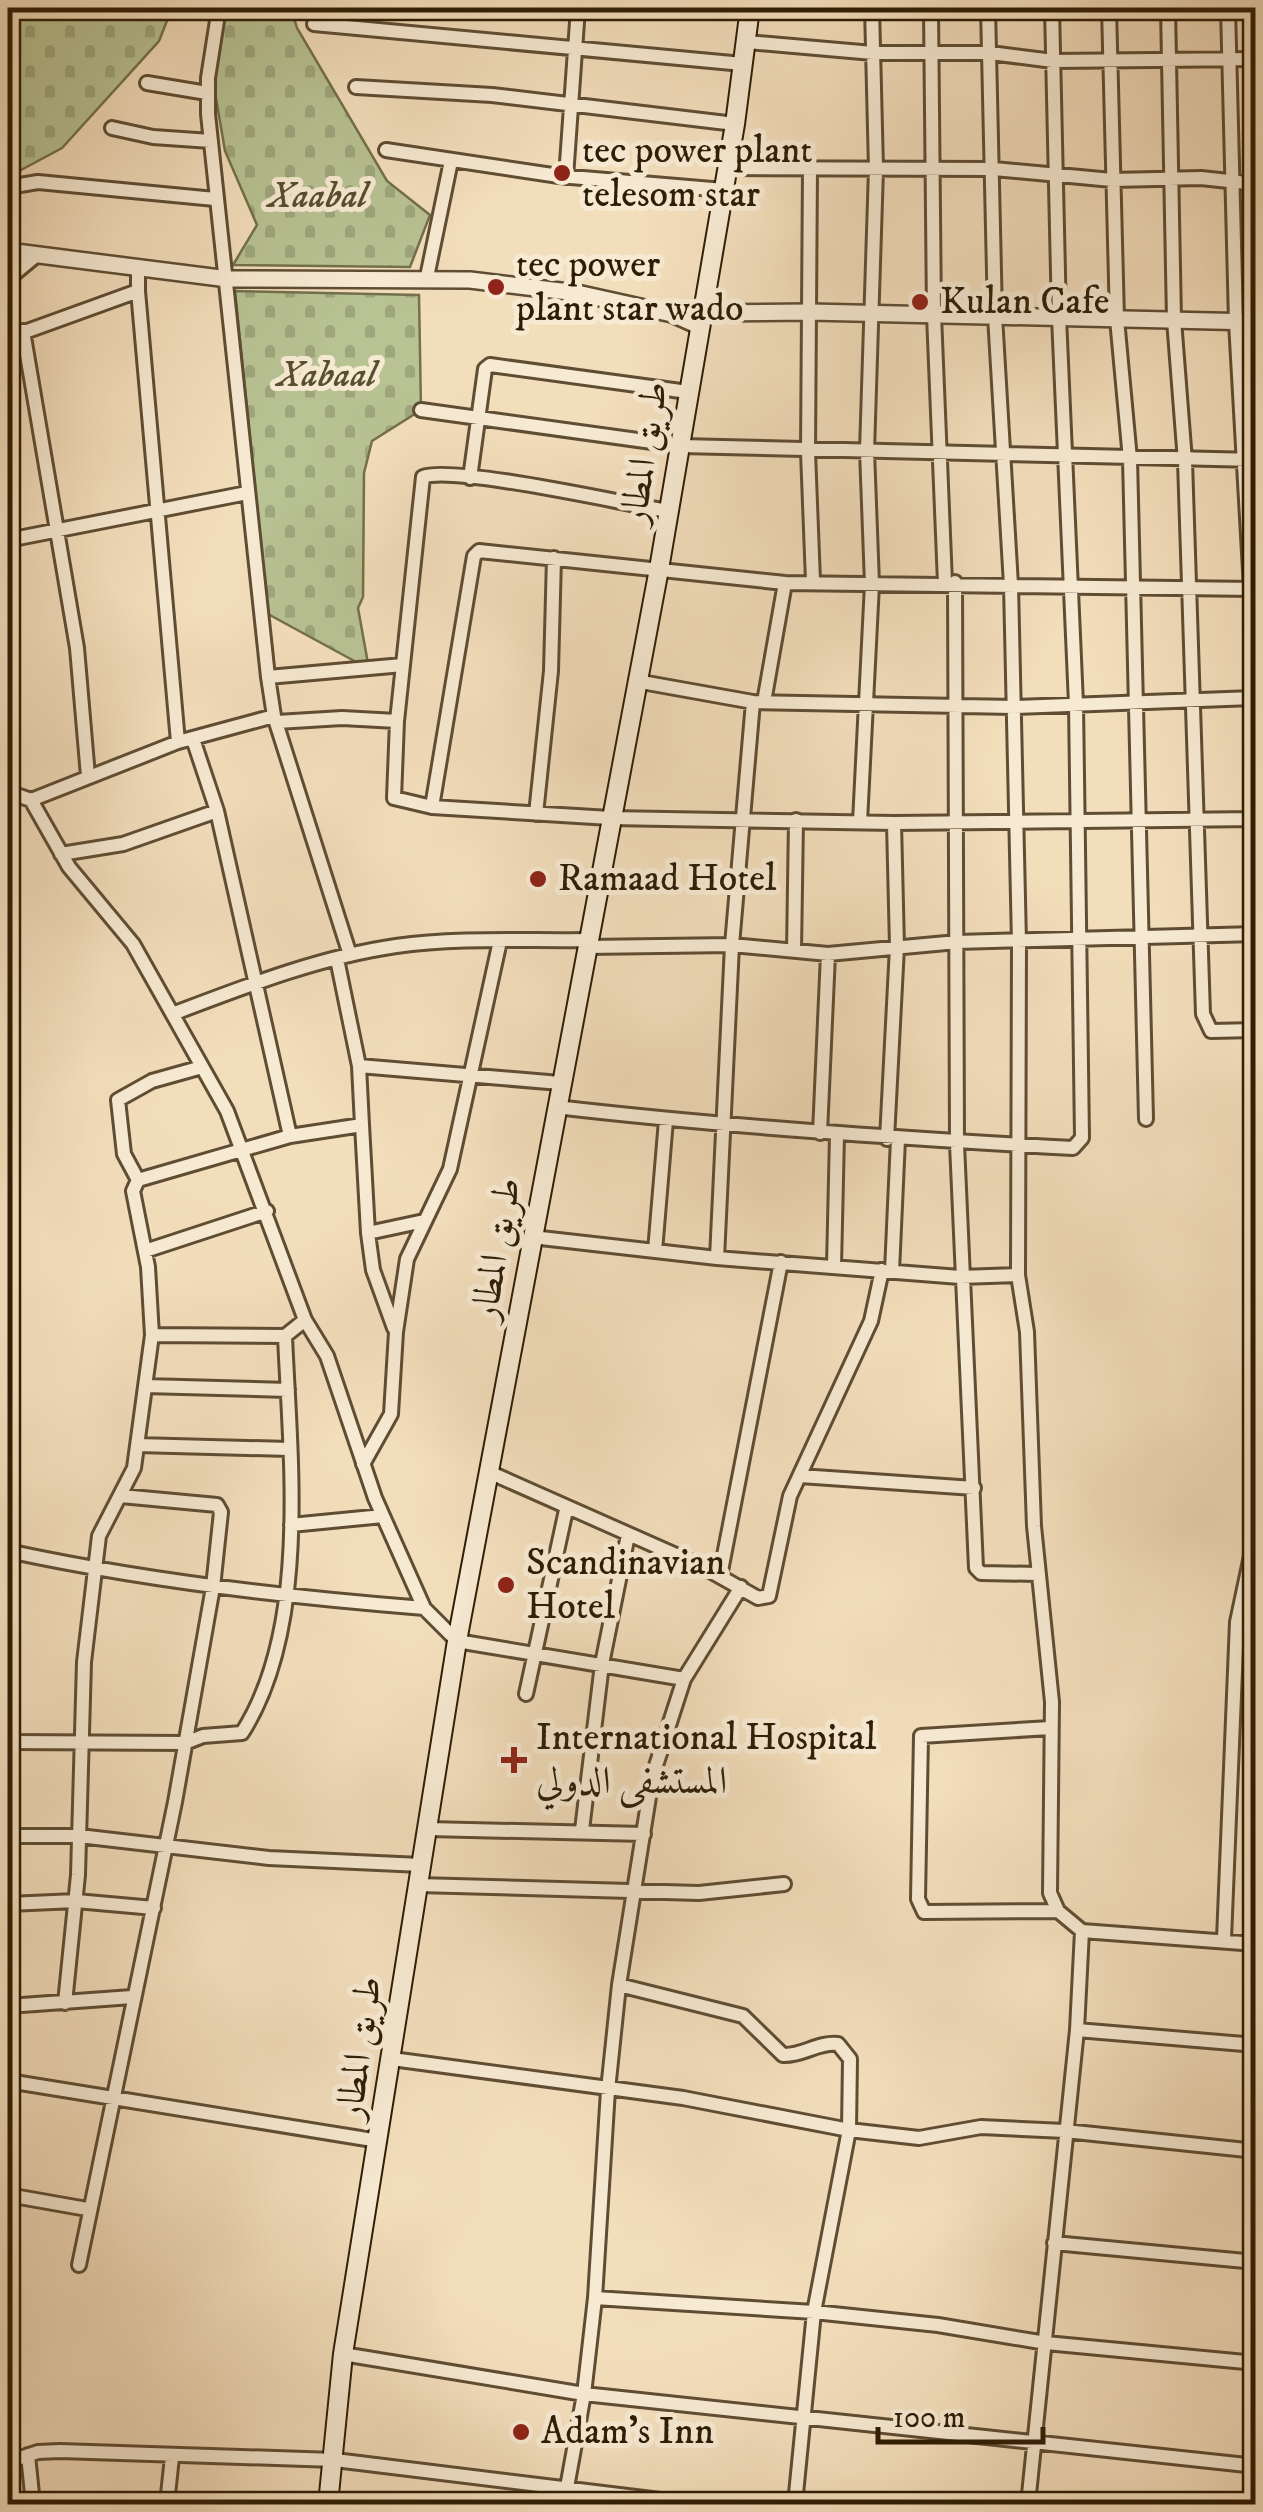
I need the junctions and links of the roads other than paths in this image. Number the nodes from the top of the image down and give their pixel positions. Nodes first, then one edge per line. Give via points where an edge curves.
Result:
1 (220, 8) edge
2 (578, 8) edge
3 (750, 8) edge
4 (872, 8) edge
5 (931, 8) edge
6 (988, 8) edge
7 (1052, 8) edge
8 (1109, 8) edge
9 (1168, 8) edge
10 (1228, 8) edge
11 (314, 24) dead end
12 (748, 42) junction
13 (575, 48) junction
14 (932, 51) junction
15 (873, 53) junction
16 (990, 53) junction
17 (1256, 59) edge
18 (1170, 60) junction
19 (1229, 60) junction
20 (1053, 61) junction
21 (1109, 62) junction
22 (744, 64) junction
23 (147, 83) dead end
24 (356, 86) dead end
25 (207, 93) junction
26 (574, 103) junction
27 (735, 124) junction
28 (112, 128) dead end
29 (211, 141) junction
30 (386, 150) dead end
31 (451, 161) junction
32 (726, 168) junction
33 (810, 169) junction
34 (994, 169) junction
35 (876, 170) junction
36 (934, 170) junction
37 (1054, 175) junction
38 (566, 177) junction
39 (1112, 180) junction
40 (1175, 180) junction
41 (1232, 182) junction
42 (1256, 184) edge
43 (8, 187) edge
44 (724, 190) junction
45 (215, 199) junction
46 (8, 251) edge
47 (37, 255) junction
48 (138, 268) junction
49 (426, 277) junction
50 (8, 279) edge
51 (228, 279) junction
52 (138, 292) junction
53 (810, 312) junction
54 (868, 313) junction
55 (934, 314) junction
56 (994, 316) junction
57 (1059, 318) junction
58 (1117, 319) junction
59 (701, 320) junction
60 (1174, 320) junction
61 (1236, 322) junction
62 (1256, 322) edge
63 (24, 331) junction
64 (8, 338) edge
65 (688, 392) junction
66 (420, 410) dead end
67 (478, 418) junction
68 (680, 446) junction
69 (808, 452) junction
70 (867, 452) junction
71 (941, 452) junction
72 (1004, 453) junction
73 (1065, 454) junction
74 (1130, 459) junction
75 (1185, 460) junction
76 (1250, 460) edge
77 (470, 478) junction
78 (248, 493) junction
79 (668, 510) junction
80 (155, 512) junction
81 (60, 531) junction
82 (8, 540) edge
83 (554, 558) junction
84 (659, 568) junction
85 (813, 582) junction
86 (950, 582) junction
87 (785, 583) junction
88 (872, 584) junction
89 (1011, 584) junction
90 (1072, 584) junction
91 (1133, 585) junction
92 (1188, 586) junction
93 (1253, 589) edge
94 (403, 665) junction
95 (268, 677) junction
96 (636, 680) junction
97 (1190, 698) junction
98 (1252, 698) edge
99 (1135, 699) junction
100 (759, 702) junction
101 (867, 704) junction
102 (956, 704) junction
103 (1076, 704) junction
104 (1014, 707) junction
105 (275, 719) junction
106 (397, 721) junction
107 (193, 738) junction
108 (178, 742) junction
109 (88, 776) junction
110 (8, 792) edge
111 (31, 800) junction
112 (432, 807) junction
113 (218, 811) junction
114 (536, 814) junction
115 (1196, 817) junction
116 (610, 818) junction
117 (1078, 818) junction
118 (1140, 818) junction
119 (742, 819) junction
120 (1253, 819) edge
121 (796, 820) junction
122 (1016, 821) junction
123 (860, 822) junction
124 (953, 822) junction
125 (894, 823) junction
126 (61, 854) junction
127 (1256, 900) edge
128 (1256, 934) edge
129 (1202, 937) junction
130 (1081, 938) junction
131 (1144, 939) junction
132 (500, 941) junction
133 (957, 942) junction
134 (1019, 943) junction
135 (588, 944) junction
136 (732, 945) junction
137 (897, 947) junction
138 (794, 951) junction
139 (828, 954) junction
140 (344, 957) junction
141 (255, 984) junction
142 (174, 1013) junction
143 (1256, 1030) edge
144 (360, 1066) junction
145 (202, 1067) junction
146 (471, 1076) junction
147 (560, 1083) junction
148 (556, 1107) junction
149 (666, 1120) junction
150 (1146, 1120) dead end
151 (362, 1125) junction
152 (724, 1127) junction
153 (820, 1134) junction
154 (837, 1135) junction
155 (290, 1136) junction
156 (892, 1139) junction
157 (956, 1144) junction
158 (1020, 1145) junction
159 (244, 1149) junction
160 (138, 1180) junction
161 (267, 1211) junction
162 (424, 1220) junction
163 (368, 1233) junction
164 (532, 1236) junction
165 (145, 1251) junction
166 (655, 1251) junction
167 (718, 1258) junction
168 (782, 1262) junction
169 (834, 1266) junction
170 (887, 1271) junction
171 (1018, 1274) junction
172 (960, 1276) junction
173 (305, 1320) junction
174 (396, 1332) junction
175 (152, 1334) junction
176 (286, 1336) junction
177 (145, 1386) junction
178 (288, 1390) junction
179 (137, 1446) junction
180 (289, 1450) junction
181 (363, 1464) junction
182 (491, 1473) junction
183 (800, 1476) junction
184 (974, 1488) junction
185 (121, 1496) junction
186 (566, 1510) junction
187 (383, 1516) junction
188 (291, 1526) junction
189 (1256, 1532) edge
190 (628, 1536) junction
191 (8, 1550) edge
192 (95, 1570) junction
193 (1038, 1574) junction
194 (720, 1576) junction
195 (213, 1587) junction
196 (741, 1587) junction
197 (284, 1597) junction
198 (424, 1608) junction
199 (458, 1641) junction
200 (535, 1655) junction
201 (602, 1664) junction
202 (684, 1679) junction
203 (526, 1694) dead end
204 (1050, 1728) junction
205 (8, 1742) edge
206 (185, 1744) junction
207 (82, 1746) junction
208 (428, 1828) junction
209 (582, 1830) junction
210 (644, 1834) junction
211 (8, 1836) edge
212 (80, 1836) junction
213 (166, 1842) junction
214 (421, 1866) junction
215 (784, 1884) dead end
216 (418, 1885) junction
217 (632, 1888) junction
218 (76, 1901) junction
219 (8, 1904) edge
220 (154, 1908) junction
221 (1058, 1910) junction
222 (1082, 1931) junction
223 (1224, 1940) junction
224 (1256, 1944) edge
225 (619, 1985) junction
226 (132, 1998) junction
227 (64, 2003) junction
228 (8, 2006) edge
229 (1077, 2030) junction
230 (1256, 2046) edge
231 (392, 2060) junction
232 (8, 2081) edge
233 (608, 2090) junction
234 (111, 2098) junction
235 (849, 2130) junction
236 (1065, 2131) junction
237 (379, 2141) junction
238 (1256, 2151) edge
239 (8, 2195) edge
240 (87, 2210) junction
241 (1054, 2243) junction
242 (1256, 2262) edge
243 (78, 2266) dead end
244 (596, 2298) junction
245 (814, 2312) junction
246 (1046, 2343) junction
247 (343, 2354) junction
248 (1256, 2362) edge
249 (584, 2394) junction
250 (804, 2420) junction
251 (8, 2438) edge
252 (1035, 2440) junction
253 (172, 2457) junction
254 (16, 2458) edge
255 (335, 2460) junction
256 (1256, 2466) edge
257 (565, 2498) edge
258 (33, 2504) edge
259 (167, 2504) edge
260 (328, 2504) edge
261 (693, 2504) edge
262 (795, 2504) edge
263 (1028, 2504) edge

1 - 25 street
2 - 13 street
3 - 12 main road, طريق المطار
4 - 15 street
5 - 14 street
6 - 16 street
7 - 20 street
8 - 21 street
9 - 18 street
10 - 19 street
11 - 13 street
12 - 15 street
12 - 22 main road, طريق المطار
13 - 22 street
13 - 26 street
14 - 15 street
14 - 16 street
14 - 36 street
15 - 35 street
16 - 20 street
16 - 34 street
17 - 19 street
18 - 19 street
18 - 21 street
18 - 40 street
19 - 41 street
20 - 21 street
20 - 37 street
21 - 39 street
22 - 27 main road, طريق المطار
23 - 25 street
24 - 26 street
25 - 29 street
26 - 27 street
26 - 38 street
27 - 32 main road, طريق المطار
28 - 29 street
29 - 45 street
30 - 31 street
31 - 38 street
31 - 49 street
32 - 33 street
32 - 44 main road, طريق المطار
33 - 35 street
33 - 53 street
34 - 36 street
34 - 37 street
34 - 56 street
35 - 36 street
35 - 54 street
36 - 55 street
37 - 39 street
37 - 57 street
38 - 44 street
39 - 40 street
39 - 58 street
40 - 41 street
40 - 60 street
41 - 42 street
41 - 61 street
43 - 45 street via 38,182
44 - 59 main road, طريق المطار
45 - 51 street
46 - 47 street
47 - 48 street
47 - 50 street
48 - 51 street
48 - 52 street
49 - 51 street
49 - 59 street via 577,293
51 - 78 street
52 - 63 street
52 - 80 street
53 - 54 street
53 - 59 street
53 - 69 street
54 - 55 street
54 - 70 street
55 - 56 street
55 - 71 street
56 - 57 street
56 - 72 street
57 - 58 street
57 - 73 street
58 - 60 street
58 - 74 street
59 - 65 main road, طريق المطار
60 - 61 street
60 - 75 street
61 - 62 street
61 - 76 street
63 - 64 street
63 - 81 street
65 - 67 street via 490,365
65 - 68 main road, طريق المطار
66 - 67 street
67 - 68 street
67 - 77 street
68 - 69 street
68 - 79 main road, طريق المطار
69 - 70 street
69 - 85 street
70 - 71 street
70 - 88 street
71 - 72 street
71 - 86 street
72 - 73 street
72 - 89 street
73 - 74 street
73 - 90 street
74 - 75 street
74 - 91 street
75 - 76 street
75 - 92 street
76 - 93 street
77 - 79 street
77 - 94 street via 432,474 419,483
78 - 80 street
78 - 95 street
79 - 84 main road, طريق المطار
80 - 81 street
80 - 108 street
81 - 82 street
81 - 109 street
83 - 84 street
83 - 112 street via 479,551 474,556
83 - 114 street
84 - 87 street
84 - 96 main road, طريق المطار
85 - 87 street
85 - 88 street
86 - 88 street
86 - 89 street
86 - 102 street
87 - 100 street
88 - 101 street
89 - 90 street
89 - 104 street
90 - 91 street
90 - 103 street
91 - 92 street
91 - 99 street
92 - 93 street
92 - 97 street
93 - 98 street
94 - 95 street
94 - 106 street
95 - 105 street
96 - 100 street
96 - 116 main road, طريق المطار
97 - 98 street
97 - 99 street
97 - 115 street
98 - 120 street
99 - 103 street
99 - 118 street
100 - 101 street
100 - 119 street
101 - 102 street
101 - 123 street
102 - 104 street
102 - 124 street
103 - 104 street
103 - 117 street
104 - 122 street
105 - 106 street
105 - 107 street
105 - 140 street
106 - 112 street via 392,794
107 - 108 street
107 - 113 street
108 - 109 street
109 - 111 street
110 - 111 street
111 - 126 street
112 - 114 street
113 - 126 street via 124,844
113 - 141 street
114 - 116 street
115 - 118 street
115 - 120 street
115 - 129 street
116 - 119 street
116 - 135 main road, طريق المطار
117 - 118 street
117 - 122 street
117 - 130 street
118 - 131 street
119 - 121 street
119 - 136 street
120 - 127 street
121 - 123 street
121 - 138 street
122 - 124 street
122 - 134 street
123 - 125 street
124 - 125 street
124 - 133 street
125 - 137 street
126 - 142 street via 133,944
128 - 129 street
129 - 131 street
129 - 143 street via 1207,1029
130 - 131 street
130 - 134 street
130 - 158 street via 1082,1138 1073,1148
131 - 150 street
132 - 135 street
132 - 140 street via 447,941
132 - 146 street
133 - 134 street
133 - 137 street
133 - 157 street
134 - 158 street
135 - 136 street
135 - 147 main road, طريق المطار
136 - 138 street
136 - 152 street
137 - 139 street
137 - 156 street
138 - 139 street
139 - 153 street
140 - 141 street
140 - 144 street
141 - 142 street
141 - 155 street
142 - 145 street
144 - 146 street
144 - 151 street
145 - 159 street
145 - 160 street via 152,1081 118,1100 124,1154
146 - 147 street
146 - 162 street via 450,1169
147 - 148 main road, طريق المطار
148 - 149 street
148 - 164 main road, طريق المطار
149 - 152 street
149 - 166 street
151 - 155 street
151 - 163 street
152 - 153 street
152 - 167 street
153 - 154 street
154 - 156 street
154 - 169 street
155 - 159 street
156 - 157 street
156 - 170 street
157 - 158 street
157 - 172 street
158 - 171 street
159 - 160 street
159 - 161 street
160 - 165 street via 133,1191
161 - 165 street
161 - 173 street
162 - 163 street
162 - 174 street via 407,1259
163 - 174 street via 373,1270
164 - 166 street
164 - 182 main road, طريق المطار
165 - 175 street
166 - 167 street
167 - 168 street
168 - 169 street
168 - 194 street
169 - 170 street
170 - 172 street
170 - 183 street
171 - 172 street
171 - 193 street via 1027,1332
172 - 184 street
173 - 176 street
173 - 181 street via 327,1356
174 - 181 street via 391,1414
175 - 176 street
175 - 177 street
176 - 178 street
177 - 178 street
177 - 179 street
178 - 180 street
179 - 180 street
179 - 185 street
180 - 188 street
181 - 187 street
182 - 186 street
182 - 199 main road, طريق المطار
183 - 184 street
183 - 196 street via 786,1515 774,1592 758,1598
184 - 193 street via 978,1571
185 - 192 street via 104,1521
185 - 195 street via 219,1508
186 - 190 street
186 - 200 street
187 - 188 street
187 - 198 street
188 - 197 street
189 - 223 street via 1238,1622
190 - 194 street
190 - 201 street
191 - 192 street
192 - 195 street
192 - 207 street
193 - 204 street
194 - 196 street
195 - 197 street
195 - 206 street
196 - 202 street
197 - 198 street
197 - 206 street via 268,1678 242,1733
198 - 199 street
199 - 200 street
199 - 208 main road, طريق المطار
200 - 201 street
200 - 203 street
201 - 202 street
201 - 209 street
202 - 210 street via 652,1778
204 - 221 street via 1050,1893
204 - 221 street via 921,1736 918,1906 924,1912
205 - 207 street
206 - 207 street
206 - 213 street
207 - 212 street
208 - 209 street
208 - 214 main road, طريق المطار
209 - 210 street
210 - 217 street
211 - 212 street
212 - 213 street
212 - 218 street
213 - 214 street via 269,1858
213 - 220 street
214 - 216 main road, طريق المطار
215 - 217 street via 698,1893
216 - 217 street
216 - 231 main road, طريق المطار
217 - 225 street
218 - 219 street
218 - 220 street
218 - 227 street
220 - 226 street
221 - 222 street
222 - 223 street
222 - 229 street
223 - 224 street
225 - 233 street
225 - 235 street via 744,2016 783,2055 838,2044 852,2069
226 - 227 street
226 - 234 street
227 - 228 street
229 - 230 street
229 - 236 street
231 - 233 street
231 - 237 main road, طريق المطار
232 - 234 street
233 - 235 street
233 - 244 street
234 - 237 street
234 - 240 street
235 - 236 street via 919,2138 981,2127
235 - 245 street
236 - 238 street
236 - 241 street
237 - 247 main road, طريق المطار
239 - 240 street
240 - 243 street
241 - 242 street
241 - 246 street
244 - 245 street
244 - 249 street
245 - 246 street
245 - 250 street
246 - 248 street
246 - 252 street
247 - 249 street
247 - 255 main road, طريق المطار
249 - 250 street
249 - 257 street
250 - 252 street
250 - 262 street
251 - 254 street
252 - 256 street
252 - 263 street
253 - 254 street via 60,2451
253 - 255 street
253 - 259 street
254 - 258 street
255 - 257 street
255 - 260 main road, طريق المطار
257 - 261 street

